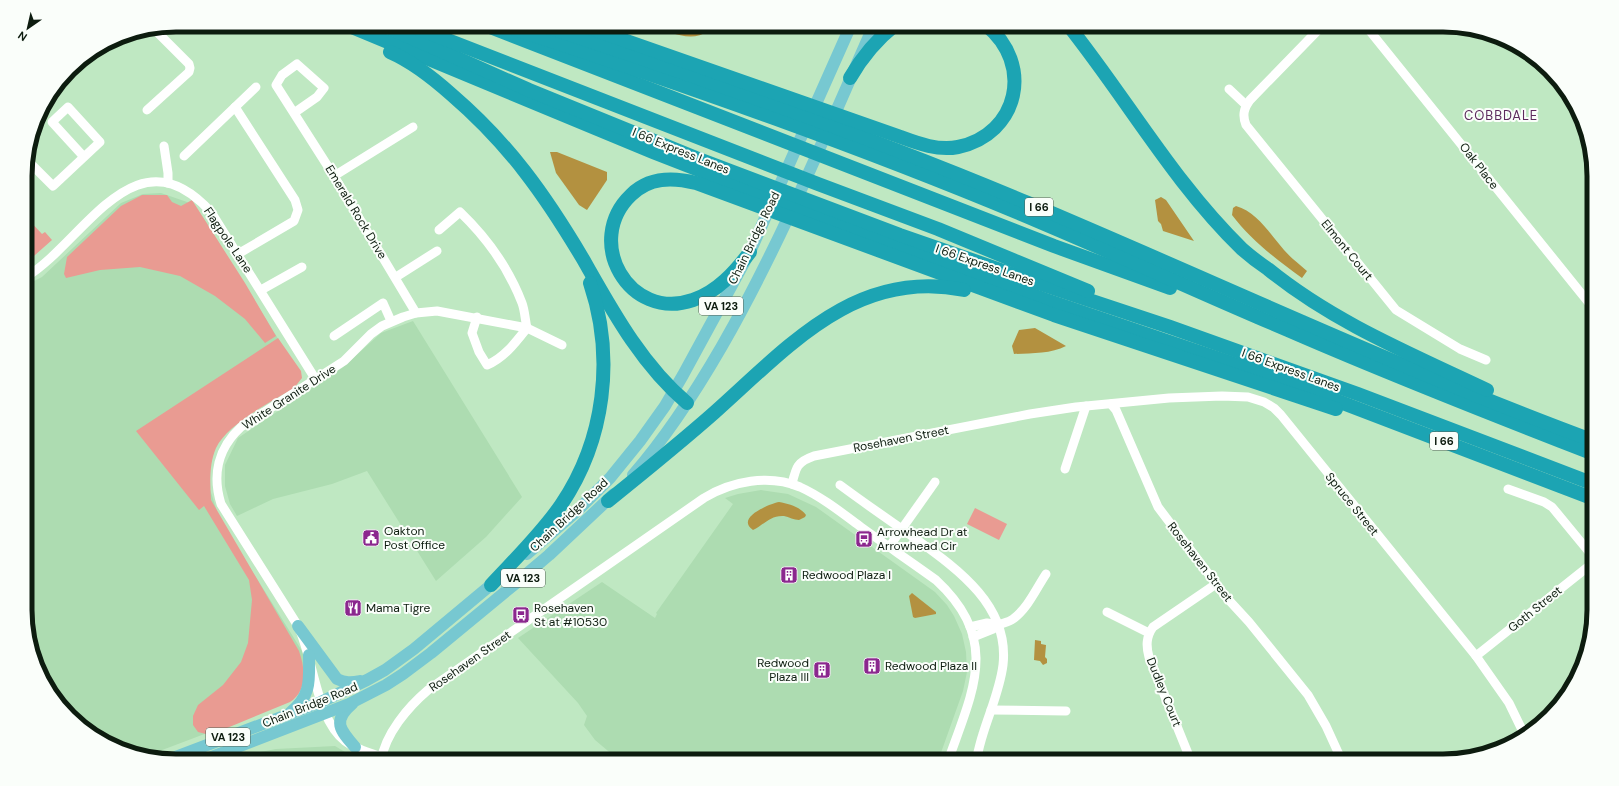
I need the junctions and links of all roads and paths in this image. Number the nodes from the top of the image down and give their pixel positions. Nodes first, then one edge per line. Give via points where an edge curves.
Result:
1 (346, 32) edge
2 (364, 32) edge
3 (399, 32) edge
4 (427, 32) edge
5 (503, 32) edge
6 (525, 32) edge
7 (563, 32) edge
8 (601, 32) edge
9 (848, 32) edge
10 (871, 32) edge
11 (887, 32) edge
12 (994, 32) edge
13 (1074, 32) edge
14 (1316, 32) edge
15 (1371, 32) edge
16 (158, 33) edge
17 (850, 78) junction
18 (256, 87) dead end
19 (1229, 89) dead end
20 (1246, 105) junction
21 (235, 107) junction
22 (147, 110) dead end
23 (294, 113) junction
24 (413, 126) dead end
25 (792, 144) junction
26 (164, 146) dead end
27 (817, 154) junction
28 (184, 156) dead end
29 (84, 157) junction
30 (32, 165) edge
31 (780, 168) junction
32 (334, 176) junction
33 (805, 179) junction
34 (168, 183) junction
35 (439, 230) dead end
36 (438, 251) dead end
37 (750, 252) junction
38 (238, 254) junction
39 (582, 258) junction
40 (302, 268) dead end
41 (32, 273) edge
42 (396, 277) junction
43 (261, 290) junction
44 (1587, 301) edge
45 (416, 313) junction
46 (1054, 315) junction
47 (477, 317) junction
48 (391, 321) junction
49 (1170, 327) junction
50 (527, 328) junction
51 (1286, 329) junction
52 (334, 336) dead end
53 (562, 345) dead end
54 (1486, 360) dead end
55 (316, 380) junction
56 (674, 391) junction
57 (687, 403) junction
58 (1111, 404) junction
59 (1086, 406) junction
60 (1375, 414) junction
61 (1525, 416) junction
62 (1587, 438) edge
63 (1587, 451) edge
64 (1065, 469) dead end
65 (1587, 481) edge
66 (935, 482) dead end
67 (792, 484) junction
68 (840, 485) dead end
69 (1508, 490) dead end
70 (1587, 496) edge
71 (608, 501) junction
72 (902, 529) junction
73 (889, 547) junction
74 (1587, 550) edge
75 (1587, 568) edge
76 (1046, 574) dead end
77 (1216, 584) junction
78 (491, 585) junction
79 (1108, 612) dead end
80 (998, 625) junction
81 (298, 626) junction
82 (970, 627) junction
83 (1149, 633) junction
84 (973, 637) junction
85 (309, 655) junction
86 (1476, 656) junction
87 (376, 675) junction
88 (355, 701) junction
89 (323, 708) junction
90 (991, 710) junction
91 (1066, 711) dead end
92 (287, 715) junction
93 (1522, 730) edge
94 (355, 747) junction
95 (186, 754) edge
96 (217, 754) edge
97 (370, 754) edge
98 (383, 754) edge
99 (950, 754) edge
100 (978, 754) edge
101 (1187, 754) edge
102 (1339, 754) edge

1 - 39 highway via 394,53 421,70 471,112 507,147 522,166
2 - 60 highway, I 66 via 653,152 844,226 1046,300
3 - 49 highway, I 66 Express Lanes via 528,90 696,158 907,238
4 - 31 highway
5 - 25 highway
6 - 51 highway via 718,98 865,152 1039,222
7 - 61 highway, I 66 via 716,83 930,164 1025,202
8 - 12 highway via 938,148 958,147 985,136 1000,122 1010,107 1015,91 1013,67 1004,45
9 - 25 main road, Chain Bridge Road / VA 123 via 818,98
10 - 17 main road, Chain Bridge Road / VA 123
11 - 17 highway via 870,48
13 - 61 highway via 1211,216 1243,250 1321,308 1367,334 1488,391
14 - 20 street
15 - 44 street, Oak Place
16 - 22 street via 190,68 189,72
17 - 27 main road, Chain Bridge Road / VA 123
18 - 21 street
19 - 20 street
20 - 54 street, Elmont Court via 1244,120 1251,132 1396,310 1460,349
21 - 28 street
21 - 38 street via 296,200 298,210 294,221
23 - 23 street, Emerald Rock Drive via 276,85 282,75 297,64 324,88 317,97
23 - 32 street, Emerald Rock Drive
24 - 32 street
25 - 27 highway
25 - 31 main road, Chain Bridge Road / VA 123
26 - 34 street
27 - 33 main road, Chain Bridge Road / VA 123
27 - 51 highway via 1054,246
29 - 29 street via 100,142 68,107 52,122
29 - 30 street via 53,186
31 - 33 highway
31 - 37 main road, Chain Bridge Road / VA 123 via 764,220
32 - 42 street, Emerald Rock Drive
33 - 49 highway via 938,228 1110,301 1145,313
33 - 57 main road, Chain Bridge Road / VA 123 via 740,315
34 - 38 street, Flagpole Lane via 185,189 201,200
34 - 41 street, Flagpole Lane via 144,183 122,192
35 - 50 street via 460,212 471,222 495,252 512,281 522,304
36 - 42 street
37 - 46 highway via 729,276 703,296 684,303 662,303 641,296 625,282 613,260 611,234 620,208 637,190 657,180 683,180
37 - 56 main road, Chain Bridge Road / VA 123
38 - 43 street, Flagpole Lane
39 - 56 highway via 620,323
39 - 78 highway via 597,305 604,355 596,428 578,476 560,506
40 - 43 street
42 - 45 street, Emerald Rock Drive
43 - 55 street, Flagpole Lane
45 - 47 street, White Granite Drive via 437,311
45 - 48 street, White Granite Drive
46 - 60 highway via 1337,410
46 - 71 highway via 971,291 941,286 896,289 866,297 838,311 808,331 700,426
47 - 50 street, White Granite Drive
47 - 50 street via 472,333 487,365 511,348
48 - 52 street via 383,303
48 - 55 street, White Granite Drive via 371,334 344,361
49 - 65 highway, I 66 Express Lanes via 1358,394
50 - 53 street, White Granite Drive
51 - 63 highway via 1448,398
55 - 81 street, White Granite Drive via 236,432 224,449 216,475 218,495 225,512
56 - 57 highway
56 - 78 main road, Chain Bridge Road / VA 123 via 640,441 602,486 567,520
57 - 71 main road, Chain Bridge Road / VA 123 via 645,461
58 - 59 street, Rosehaven Street
58 - 77 street, Rosehaven Street via 1116,410 1158,507
58 - 86 street, Spruce Street via 1169,398 1240,396 1256,398 1274,408
59 - 64 street
59 - 67 street, Rosehaven Street via 1030,414 814,456 800,462
60 - 70 highway, I 66
61 - 62 highway, I 66
66 - 72 street
67 - 73 street via 822,499
67 - 98 street, Rosehaven Street via 772,481 744,482 722,488 704,498 428,690 401,719
68 - 72 street
69 - 74 street via 1552,507
71 - 88 main road, Chain Bridge Road / VA 123 via 549,555 431,653 386,685
72 - 73 street
72 - 80 street via 964,576 988,603
73 - 82 street via 948,591 958,603
75 - 86 street, Goth Street
76 - 80 street via 1020,613 1012,620
77 - 83 street
77 - 102 street, Rosehaven Street via 1308,695
78 - 87 main road, Chain Bridge Road / VA 123 via 414,649
79 - 83 street
80 - 82 street via 987,623
80 - 84 street
80 - 90 street via 1003,645 1003,665
81 - 85 street, White Granite Drive
81 - 87 main road via 337,679 350,683
82 - 84 street
83 - 101 street, Dudley Court via 1149,657
84 - 99 street via 976,659 973,687
85 - 89 street, White Granite Drive
85 - 92 main road via 308,690 296,708
86 - 93 street, Spruce Street via 1509,703
87 - 89 main road, Chain Bridge Road / VA 123
88 - 89 main road, Chain Bridge Road / VA 123
88 - 94 main road via 342,713 340,723 344,734
89 - 92 main road, Chain Bridge Road / VA 123
89 - 94 street, White Granite Drive via 339,736
89 - 96 main road, Chain Bridge Road / VA 123
90 - 91 street
90 - 100 street
92 - 95 main road, Chain Bridge Road / VA 123
94 - 97 street, White Granite Drive

